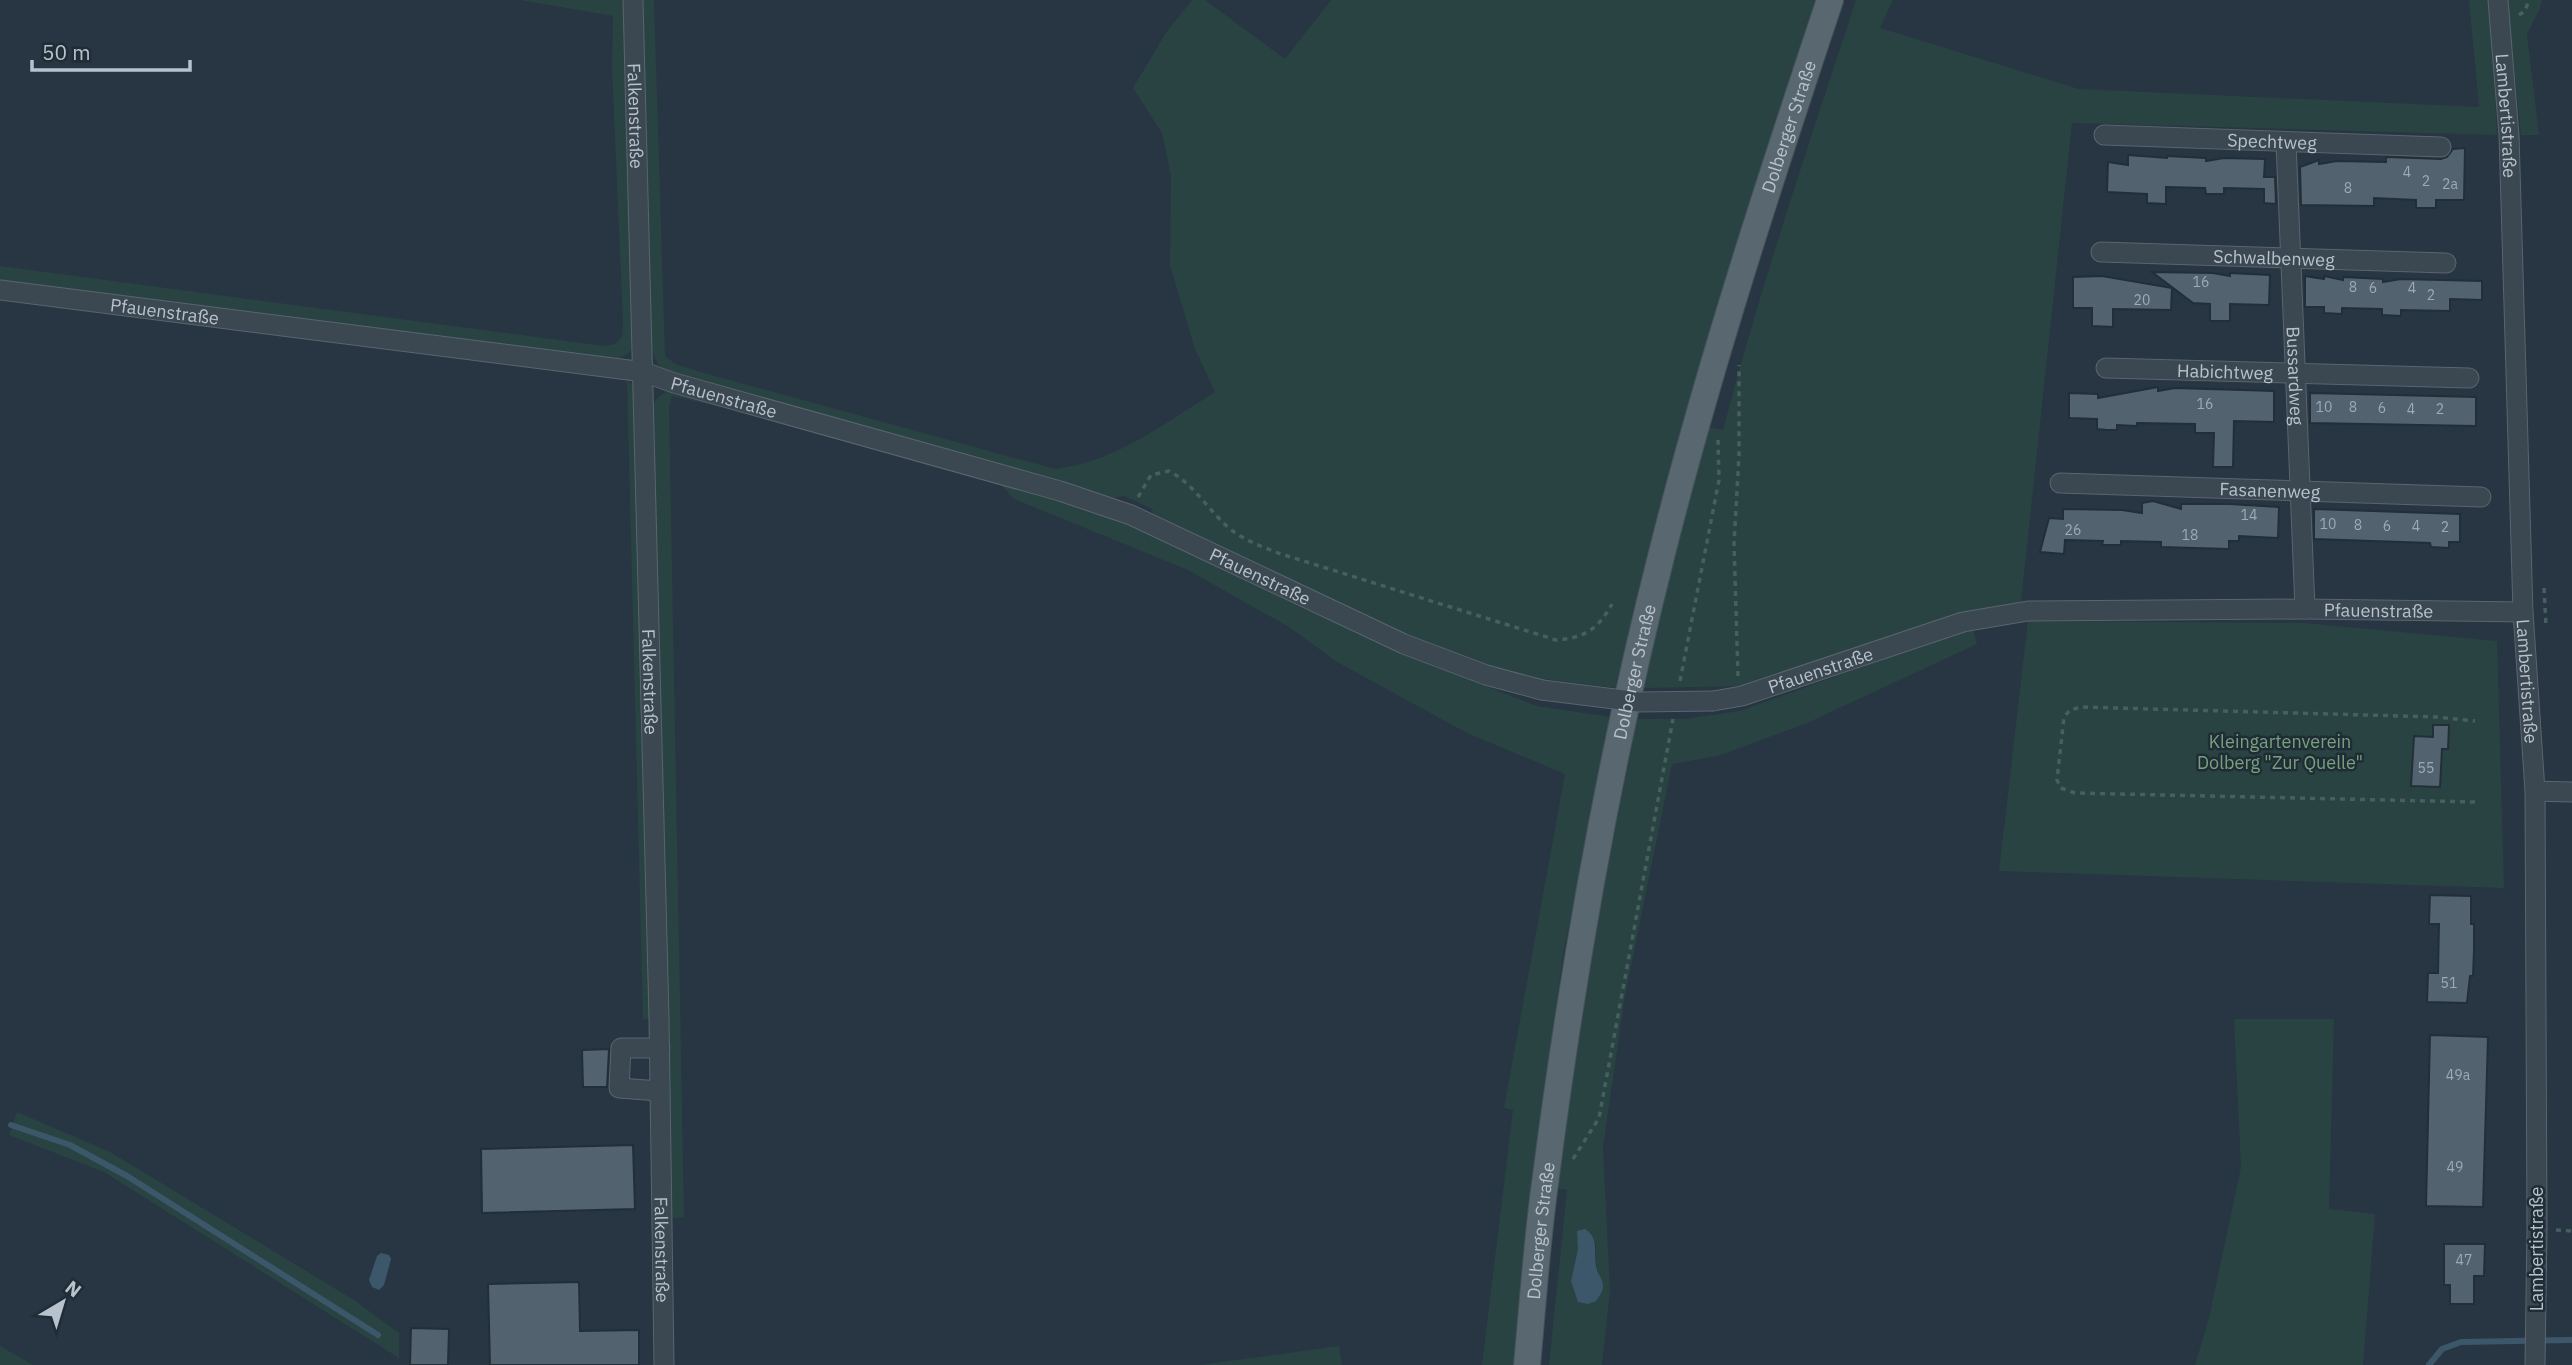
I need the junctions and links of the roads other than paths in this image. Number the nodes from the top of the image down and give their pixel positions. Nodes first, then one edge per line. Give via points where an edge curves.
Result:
1 (633, 0) edge
2 (1830, 0) edge
3 (2498, 0) edge
4 (2104, 135) dead end
5 (2286, 142) junction
6 (2441, 147) dead end
7 (2101, 252) dead end
8 (2291, 258) junction
9 (2446, 263) dead end
10 (0, 290) edge
11 (2106, 368) dead end
12 (644, 372) junction
13 (2295, 374) junction
14 (2469, 378) dead end
15 (2060, 483) dead end
16 (2299, 491) junction
17 (2480, 497) dead end
18 (2305, 609) junction
19 (2523, 612) junction
20 (2535, 791) junction
21 (2572, 792) edge
22 (660, 1048) junction
23 (660, 1091) junction
24 (2535, 1348) edge
25 (664, 1365) edge
26 (1527, 1365) edge

1 - 12 street, Falkenstraße
2 - 26 main road, Dolberger Straße via 1696,427 1633,675 1578,951 1545,1178
3 - 19 street, Lambertistraße via 2509,135
4 - 5 street, Spechtweg
5 - 6 street, Spechtweg
5 - 8 street, Bussardweg
7 - 8 street, Schwalbenweg
8 - 9 street, Schwalbenweg
8 - 13 street, Bussardweg
10 - 12 street, Pfauenstraße
11 - 13 street, Habichtweg
12 - 18 street, Pfauenstraße, bridge via 1131,515 1404,644 1542,690 1640,702 1713,701 1742,696 1993,616 2028,611
12 - 22 street, Falkenstraße
13 - 14 street, Habichtweg
13 - 16 street, Bussardweg
15 - 16 street, Fasanenweg
16 - 17 street, Fasanenweg
16 - 18 street, Bussardweg
18 - 19 street, Pfauenstraße
19 - 20 street, Lambertistraße
20 - 21 street
20 - 24 street, Lambertistraße
22 - 23 street, Falkenstraße
22 - 23 street via 621,1048 619,1088
23 - 25 street, Falkenstraße

